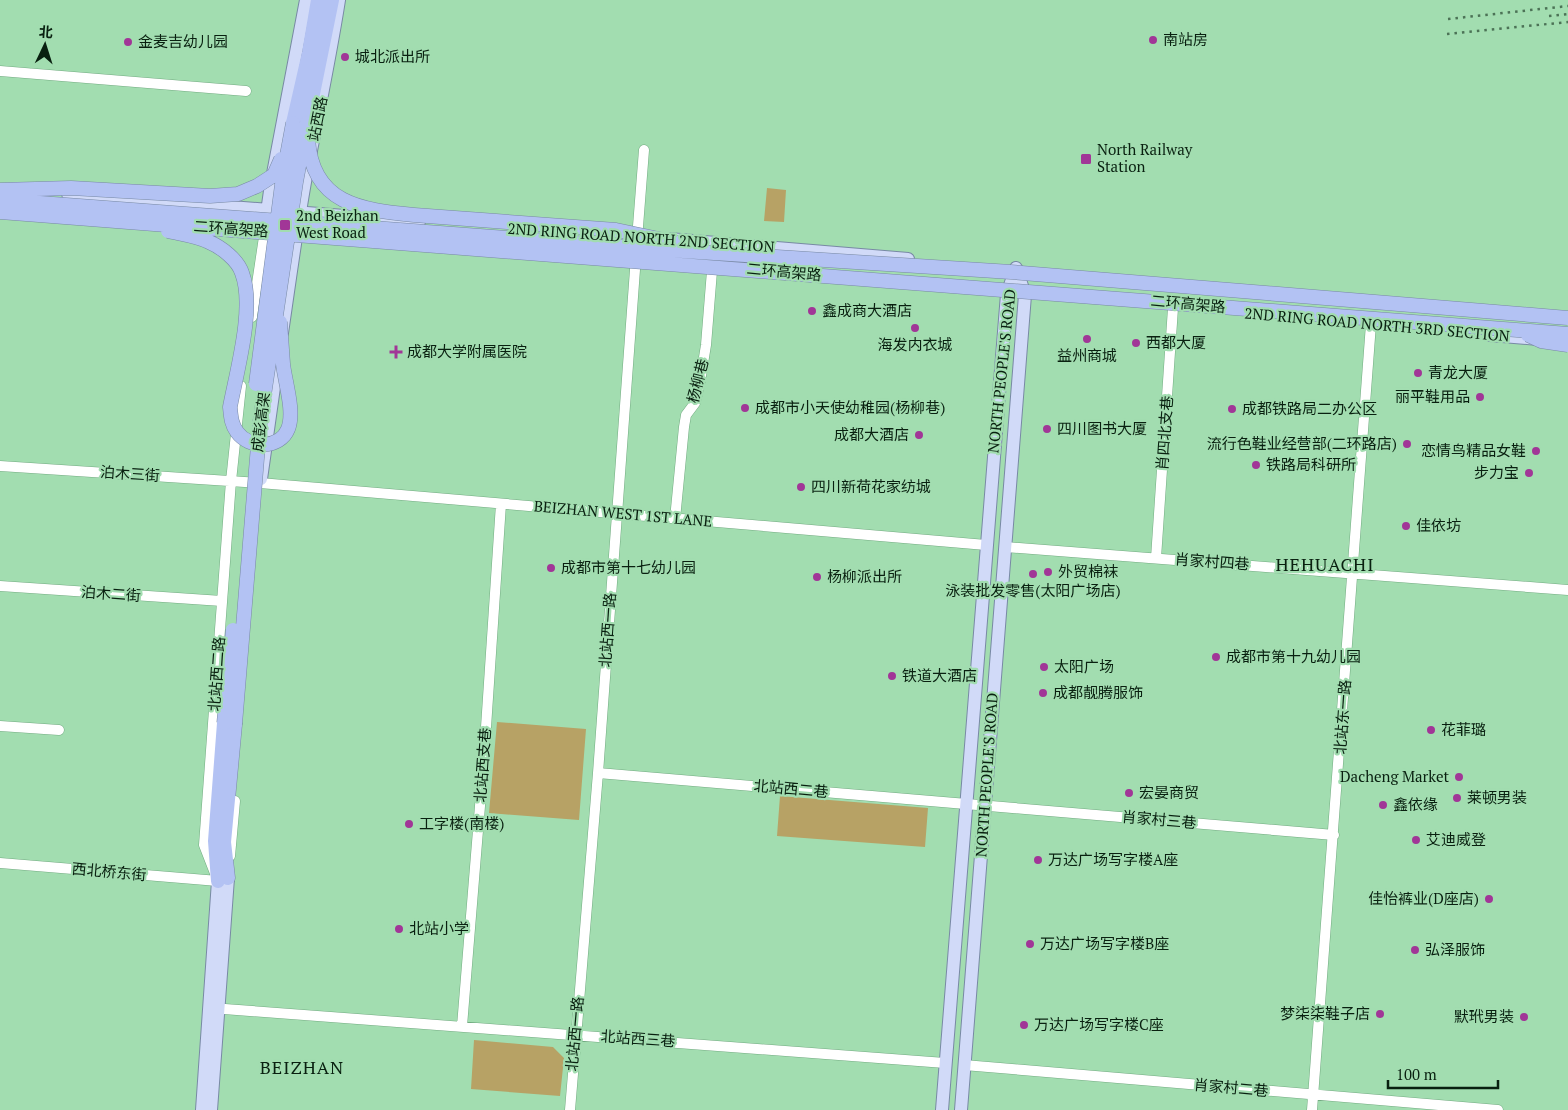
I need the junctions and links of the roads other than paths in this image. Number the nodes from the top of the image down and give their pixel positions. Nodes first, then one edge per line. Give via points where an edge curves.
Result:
1 (306, 0) edge
2 (318, 0) edge
3 (332, 0) edge
4 (339, 0) edge
5 (0, 71) edge
6 (246, 91) dead end
7 (300, 123) junction
8 (644, 150) dead end
9 (0, 189) edge
10 (0, 200) edge
11 (267, 211) junction
12 (0, 212) edge
13 (300, 214) junction
14 (0, 217) edge
15 (96, 219) junction
16 (111, 220) junction
17 (0, 221) edge
18 (264, 237) junction
19 (637, 237) junction
20 (295, 238) junction
21 (733, 254) junction
22 (635, 265) junction
23 (1016, 268) junction
24 (712, 271) junction
25 (1007, 294) junction
26 (1025, 295) junction
27 (278, 296) junction
28 (1173, 308) junction
29 (1568, 313) edge
30 (1568, 318) edge
31 (1372, 324) junction
32 (1513, 329) junction
33 (1568, 334) edge
34 (1568, 343) edge
35 (0, 466) edge
36 (231, 481) junction
37 (260, 483) junction
38 (500, 504) junction
39 (616, 514) junction
40 (675, 519) junction
41 (986, 545) junction
42 (1005, 547) junction
43 (1156, 558) junction
44 (1354, 573) junction
45 (0, 586) edge
46 (1568, 590) edge
47 (222, 601) junction
48 (229, 723) junction
49 (0, 726) edge
50 (59, 730) dead end
51 (598, 772) junction
52 (967, 804) junction
53 (984, 805) junction
54 (1334, 835) junction
55 (0, 863) edge
56 (223, 880) junction
57 (215, 1008) junction
58 (462, 1026) junction
59 (575, 1034) junction
60 (946, 1064) junction
61 (964, 1065) junction
62 (1314, 1095) junction
63 (202, 1110) edge
64 (211, 1110) edge
65 (570, 1110) edge
66 (942, 1110) edge
67 (961, 1110) edge
68 (1312, 1110) edge
69 (1498, 1110) edge

1 - 11 main road
2 - 7 highway
3 - 7 highway
4 - 13 main road, 站西路
5 - 6 street
7 - 9 highway, bridge via 274,175 238,194 210,196 70,188
7 - 21 highway, bridge via 312,163 323,183 336,197 357,207 414,215 616,230
7 - 27 highway, 成彭高架, bridge via 296,182
7 - 48 highway, 成彭高架, bridge via 283,176 252,419
8 - 19 street, 北站西一路
9 - 11 main road, 2ND RING ROAD NORTH 2ND SECTION
10 - 21 highway, 二环高架路, bridge
11 - 13 main road, 2ND RING ROAD NORTH 2ND SECTION
11 - 18 main road
12 - 15 highway, 二环高架路, bridge
13 - 19 main road, 2ND RING ROAD NORTH 2ND SECTION
13 - 20 main road, 站西路
14 - 18 main road, 2ND RING ROAD NORTH 2ND SECTION
15 - 16 highway, 二环高架路, bridge
15 - 17 highway, bridge
16 - 27 highway, bridge via 209,242 228,254 242,271 247,290 247,311 230,407 231,421 238,434 249,442 264,445 281,439 288,429 291,415
16 - 32 highway, 二环高架路, bridge
18 - 20 main road, 2ND RING ROAD NORTH 2ND SECTION
18 - 36 street, 北站西二路 via 238,407
19 - 22 street, 北站西一路
19 - 23 main road, 2ND RING ROAD NORTH 2ND SECTION
20 - 22 main road, 2ND RING ROAD NORTH 2ND SECTION
20 - 37 main road, 北站西二路
21 - 30 highway, 二环高架路, bridge via 1021,273
22 - 24 main road, 2ND RING ROAD NORTH 2ND SECTION
22 - 39 street, 北站西一路
23 - 25 main road, NORTH PEOPLE'S ROAD
23 - 26 main road, NORTH PEOPLE'S ROAD
23 - 29 main road, 2ND RING ROAD NORTH 3RD SECTION
24 - 25 main road, 2ND RING ROAD NORTH 2ND SECTION
24 - 40 street, 杨柳巷 via 703,364 695,403 686,415
25 - 26 main road, 2ND RING ROAD NORTH 3RD SECTION
25 - 41 main road, NORTH PEOPLE'S ROAD
26 - 28 main road, 2ND RING ROAD NORTH 3RD SECTION
26 - 42 main road, NORTH PEOPLE'S ROAD
27 - 48 highway, 成彭高架, bridge via 260,422
28 - 31 main road, 2ND RING ROAD NORTH 3RD SECTION
28 - 43 street, 肖四北支巷
31 - 34 main road, 2ND RING ROAD NORTH 3RD SECTION
31 - 44 street, 北站东一路
32 - 33 highway, 二环高架路, bridge
32 - 34 highway, bridge via 1541,341
35 - 36 street, 泊木三街
36 - 37 street, 泊木三街
36 - 47 street, 北站西二路
37 - 38 street, BEIZHAN WEST 1ST LANE
37 - 56 street, 北站西二路
38 - 39 street, BEIZHAN WEST 1ST LANE
38 - 58 street, 北站西支巷
39 - 40 street, BEIZHAN WEST 1ST LANE
39 - 51 street, 北站西一路
40 - 41 street, BEIZHAN WEST 1ST LANE
41 - 52 main road, NORTH PEOPLE'S ROAD
42 - 43 street, 肖家村四巷
42 - 53 main road, NORTH PEOPLE'S ROAD
43 - 44 street, 肖家村四巷
44 - 46 street, 肖家村四巷
44 - 54 street, 北站东一路
45 - 47 street, 泊木二街
47 - 56 street, 北站西二路 via 204,845
48 - 56 highway
49 - 50 street
51 - 52 street, 北站西二巷
51 - 59 street, 北站西一路
52 - 53 street, 北站西二巷
52 - 60 main road, NORTH PEOPLE'S ROAD
53 - 54 street, 肖家村三巷
53 - 61 main road, NORTH PEOPLE'S ROAD
54 - 62 street, 北站东一路
55 - 56 street, 西北桥东街
56 - 57 main road, 北站西二路
57 - 58 street, 北站西三巷
57 - 63 main road, 北站西二路
57 - 64 main road, 北站西二路
58 - 59 street, 北站西三巷
59 - 60 street, 北站西三巷
59 - 65 street, 北站西一路
60 - 66 main road, NORTH PEOPLE'S ROAD
61 - 62 street, 肖家村二巷
61 - 67 main road, NORTH PEOPLE'S ROAD
62 - 68 street, 北站东一路
62 - 69 street, 肖家村二巷

